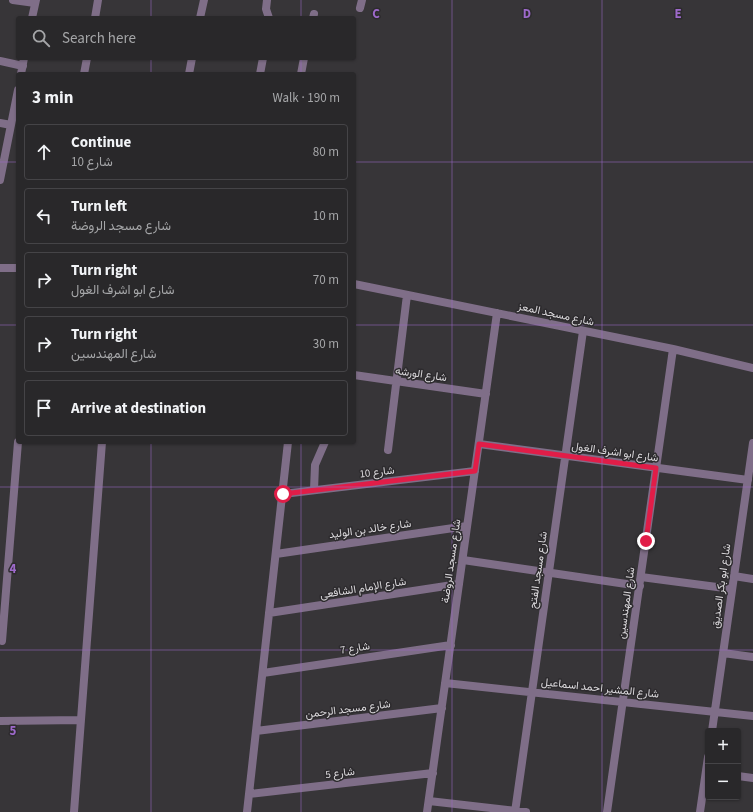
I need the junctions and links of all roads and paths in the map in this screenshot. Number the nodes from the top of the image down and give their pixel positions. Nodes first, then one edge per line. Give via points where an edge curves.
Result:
1 (13, 0) edge
2 (98, 0) edge
3 (204, 0) edge
4 (265, 0) edge
5 (35, 2) edge
6 (32, 16) edge
7 (95, 16) edge
8 (200, 16) edge
9 (268, 16) edge
10 (87, 60) edge
11 (192, 60) edge
12 (263, 60) edge
13 (304, 60) edge
14 (0, 61) edge
15 (23, 66) edge
16 (84, 72) edge
17 (189, 72) edge
18 (260, 72) edge
19 (301, 72) edge
20 (16, 100) edge
21 (0, 123) edge
22 (11, 125) junction
23 (0, 180) edge
24 (0, 268) edge
25 (16, 268) edge
26 (356, 284) edge
27 (407, 295) junction
28 (497, 313) junction
29 (583, 331) junction
30 (673, 349) junction
31 (753, 368) edge
32 (356, 375) edge
33 (396, 381) junction
34 (486, 394) junction
35 (18, 444) edge
36 (102, 444) edge
37 (288, 444) edge
38 (324, 444) edge
39 (479, 444) junction
40 (753, 449) edge
41 (388, 450) dead end
42 (565, 456) junction
43 (656, 468) junction
44 (475, 471) junction
45 (748, 480) junction
46 (314, 490) junction
47 (283, 494) junction
48 (744, 509) junction
49 (753, 511) edge
50 (467, 526) junction
51 (276, 554) junction
52 (462, 560) junction
53 (548, 573) junction
54 (734, 576) junction
55 (641, 577) junction
56 (753, 579) edge
57 (459, 584) junction
58 (640, 586) junction
59 (732, 589) junction
60 (270, 613) junction
61 (2, 641) dead end
62 (451, 645) junction
63 (723, 653) junction
64 (753, 657) edge
65 (263, 673) junction
66 (445, 683) junction
67 (532, 692) junction
68 (624, 702) junction
69 (442, 708) junction
70 (714, 712) junction
71 (753, 716) edge
72 (81, 720) junction
73 (0, 721) edge
74 (712, 728) edge
75 (256, 731) junction
76 (433, 773) junction
77 (741, 776) edge
78 (753, 778) edge
79 (705, 783) edge
80 (249, 794) junction
81 (429, 801) junction
82 (515, 811) edge
83 (74, 812) edge
84 (247, 812) edge
85 (427, 812) edge
86 (526, 812) edge
87 (608, 812) edge
88 (700, 812) edge

1 - 5 street
2 - 7 street
3 - 8 street
4 - 9 street
5 - 6 street
10 - 16 street
11 - 17 street
12 - 18 street
13 - 19 street
14 - 15 street
20 - 22 street
21 - 22 street
22 - 23 street
24 - 25 street
26 - 27 street, شارع مسجد المعز
27 - 28 street, شارع مسجد المعز
27 - 33 street
28 - 29 street, شارع مسجد المعز
28 - 34 street, شارع مسجد الروضة
29 - 30 street, شارع مسجد المعز
29 - 42 street, شارع مسجد الفتح
30 - 31 street, شارع مسجد المعز
30 - 43 street, شارع المهندسين
32 - 33 street, شارع الورشه
33 - 34 street, شارع الورشه
33 - 41 street
34 - 39 street, شارع مسجد الروضة
35 - 61 street
36 - 72 street
37 - 47 street
38 - 46 street via 315,465
39 - 42 street, شارع ابو اشرف الغول
39 - 44 street, شارع مسجد الروضة
40 - 45 street, شارع ابو بكر الصديق
42 - 43 street, شارع ابو اشرف الغول
42 - 53 street, شارع مسجد الفتح
43 - 45 street, شارع ابو اشرف الغول
43 - 55 street, شارع المهندسين
44 - 46 street, شارع 10
44 - 50 street, شارع مسجد الروضة
45 - 48 street, شارع ابو بكر الصديق
46 - 47 street, شارع 10
47 - 51 street
48 - 49 street
48 - 54 street, شارع ابو بكر الصديق
50 - 51 street, شارع خالد بن الوليد
50 - 52 street, شارع مسجد الروضة
51 - 60 street
52 - 53 street
52 - 57 street, شارع مسجد الروضة
53 - 58 street
53 - 67 street, شارع مسجد الفتح
54 - 56 street
54 - 59 street, شارع ابو بكر الصديق
55 - 58 street, شارع المهندسين
55 - 59 street
57 - 60 street, شارع الإمام الشافعى
57 - 62 street, شارع مسجد الروضة
58 - 68 street, شارع المهندسين
59 - 63 street, شارع ابو بكر الصديق
60 - 65 street
62 - 65 street, شارع 7
62 - 66 street, شارع مسجد الروضة
63 - 64 street
63 - 70 street, شارع ابو بكر الصديق
65 - 75 street
66 - 67 street, شارع المشير احمد اسماعيل
66 - 69 street, شارع مسجد الروضة
67 - 68 street, شارع المشير احمد اسماعيل
67 - 82 street, شارع مسجد الفتح
68 - 70 street, شارع المشير احمد اسماعيل
68 - 87 street, شارع المهندسين
69 - 75 street, شارع مسجد الرحمن
69 - 76 street, شارع مسجد الروضة
70 - 71 street, شارع المشير احمد اسماعيل
70 - 74 street, شارع ابو بكر الصديق
72 - 73 street
72 - 83 street
75 - 80 street
76 - 80 street, شارع 5
76 - 81 street, شارع مسجد الروضة
77 - 78 street
79 - 88 street
80 - 84 street
81 - 82 street
81 - 85 street, شارع مسجد الروضة
82 - 86 street

